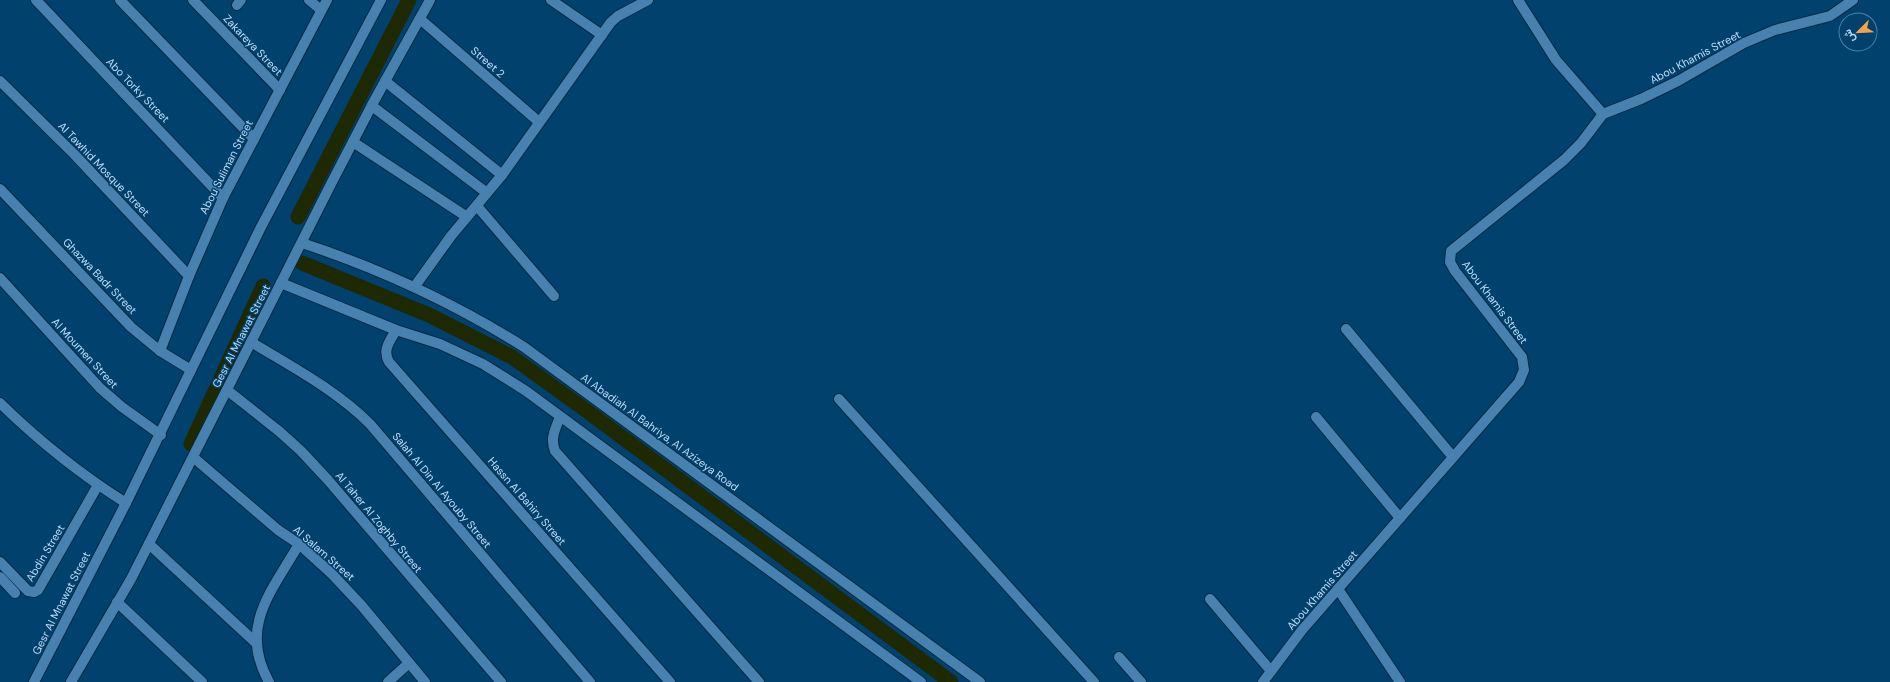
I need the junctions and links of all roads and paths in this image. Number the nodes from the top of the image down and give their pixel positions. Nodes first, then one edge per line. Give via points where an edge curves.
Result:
1 (36, 0) edge
2 (120, 0) edge
3 (193, 0) edge
4 (309, 0) edge
5 (326, 0) edge
6 (381, 0) edge
7 (430, 0) edge
8 (551, 0) edge
9 (648, 0) edge
10 (1518, 0) edge
11 (1853, 0) edge
12 (321, 10) junction
13 (420, 19) junction
14 (602, 35) junction
15 (385, 81) junction
16 (1, 84) edge
17 (280, 90) junction
18 (372, 106) junction
19 (1603, 114) junction
20 (539, 122) junction
21 (254, 139) junction
22 (353, 142) junction
23 (502, 175) junction
24 (0, 189) edge
25 (487, 192) junction
26 (223, 198) junction
27 (477, 206) junction
28 (467, 217) junction
29 (302, 243) junction
30 (189, 276) junction
31 (0, 278) edge
32 (282, 283) junction
33 (415, 286) junction
34 (554, 296) dead end
35 (396, 330) junction
36 (1346, 330) dead end
37 (251, 342) junction
38 (160, 351) junction
39 (191, 370) junction
40 (226, 390) junction
41 (839, 399) dead end
42 (0, 403) edge
43 (1316, 416) dead end
44 (560, 417) junction
45 (161, 435) junction
46 (193, 457) junction
47 (1453, 457) junction
48 (98, 485) junction
49 (126, 503) junction
50 (1400, 518) junction
51 (149, 544) junction
52 (299, 544) junction
53 (0, 562) edge
54 (0, 577) edge
55 (1338, 589) junction
56 (15, 593) dead end
57 (1210, 599) dead end
58 (117, 602) junction
59 (255, 642) junction
60 (1120, 657) dead end
61 (409, 663) junction
62 (1269, 677) edge
63 (34, 682) edge
64 (71, 682) edge
65 (202, 682) edge
66 (269, 682) edge
67 (388, 682) edge
68 (425, 682) edge
69 (501, 682) edge
70 (590, 682) edge
71 (670, 682) edge
72 (759, 682) edge
73 (921, 682) edge
74 (980, 682) edge
75 (1094, 682) edge
76 (1141, 682) edge
77 (1400, 682) edge

1 - 26 street, Abo Torky Street
2 - 21 street
3 - 17 street, Zakareya Street
4 - 12 street
5 - 12 street, Abou Suliman Street
6 - 39 street, Gesr Al Mnawat Street via 265,220
7 - 13 street, Gesr Al Mnawat Street
8 - 14 street
9 - 14 street via 618,16
10 - 19 street via 1556,60
11 - 19 street, Abou Khamis Street via 1830,16 1775,30 1744,43 1678,81
12 - 17 street, Abou Suliman Street
13 - 15 street, Gesr Al Mnawat Street
13 - 20 street, Street 2
14 - 20 street
15 - 18 street, Gesr Al Mnawat Street
15 - 23 street
16 - 30 street, Al Tawhid Mosque Street via 74,154
17 - 21 street, Abou Suliman Street
18 - 22 street, Gesr Al Mnawat Street
18 - 25 street
19 - 47 street, Abou Khamis Street via 1564,160 1451,251 1450,262 1455,271 1522,357 1524,370 1518,382
20 - 23 street
21 - 26 street, Abou Suliman Street
22 - 28 street
22 - 29 street, Gesr Al Mnawat Street
23 - 25 street
24 - 38 street, Ghazwa Badr Street via 131,326
25 - 27 street
26 - 30 street, Abou Suliman Street
27 - 28 street
27 - 34 street
28 - 33 street
29 - 32 street, Gesr Al Mnawat Street
29 - 33 street, Al Abadiah Al Bahriya, Al Azizeya Road
30 - 38 street, Abou Suliman Street
31 - 45 street, Al Moumen Street via 100,388
32 - 35 street
32 - 37 street, Gesr Al Mnawat Street
33 - 74 street, Al Abadiah Al Bahriya, Al Azizeya Road via 483,321 524,347
35 - 44 street via 440,344 483,364
35 - 71 street, Hassn Al Bahiry Street via 385,353 389,362
36 - 47 street
37 - 40 street, Gesr Al Mnawat Street
37 - 70 street, Salah Al Din Al Ayouby Street via 336,395 370,424
38 - 39 street, Ghazwa Badr Street
39 - 45 street, Gesr Al Mnawat Street
40 - 46 street, Gesr Al Mnawat Street
40 - 69 street, Al Taher Al Zoghby Street via 301,451
41 - 75 street
42 - 48 street via 55,454
43 - 50 street
44 - 72 street via 553,437 555,451
44 - 73 street
45 - 49 street, Gesr Al Mnawat Street
46 - 51 street, Gesr Al Mnawat Street
46 - 52 street, Al Salam Street via 272,525
47 - 50 street, Abou Khamis Street
48 - 49 street
48 - 53 street, Abdin Street via 38,590 28,590
49 - 63 street, Gesr Al Mnawat Street
50 - 55 street, Abou Khamis Street
51 - 58 street, Gesr Al Mnawat Street
51 - 59 street
52 - 59 street via 262,609
52 - 61 street, Al Salam Street via 348,590
54 - 56 street
55 - 62 street, Abou Khamis Street via 1302,630
55 - 77 street
57 - 62 street
58 - 64 street, Gesr Al Mnawat Street
58 - 65 street
59 - 66 street via 260,665
60 - 76 street
61 - 67 street
61 - 68 street, Al Salam Street

